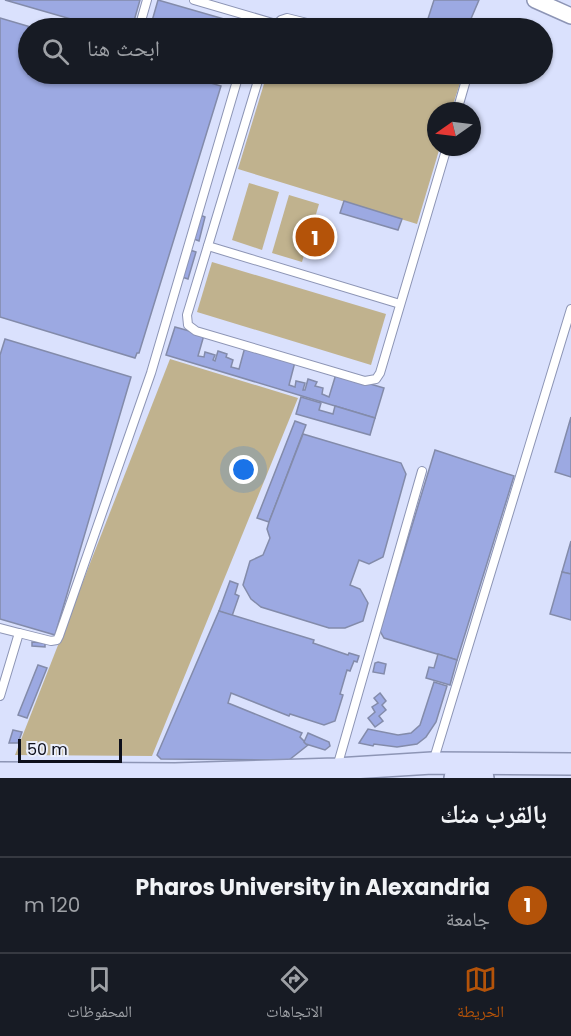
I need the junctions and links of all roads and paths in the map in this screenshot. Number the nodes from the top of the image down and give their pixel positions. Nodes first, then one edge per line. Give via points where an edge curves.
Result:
1 (147, 0) edge
2 (194, 0) edge
3 (534, 0) edge
4 (571, 16) edge
5 (142, 18) edge
6 (250, 18) edge
7 (236, 84) edge
8 (257, 84) edge
9 (465, 84) edge
10 (460, 102) edge
11 (444, 156) edge
12 (208, 246) junction
13 (400, 304) junction
14 (571, 309) edge
15 (422, 471) dead end
16 (0, 628) edge
17 (19, 633) junction
18 (0, 696) edge
19 (432, 763) junction
20 (571, 764) edge
21 (336, 769) junction
22 (0, 773) edge
23 (455, 778) edge
24 (483, 778) edge

1 - 5 lane
2 - 6 lane
3 - 4 street
7 - 17 lane via 151,373 59,636 51,641
8 - 12 lane
9 - 10 lane
11 - 13 lane
12 - 13 lane
12 - 13 lane via 187,315 188,325 196,331 369,381 380,373
14 - 19 lane
15 - 21 lane
16 - 17 lane
17 - 18 lane
19 - 20 main road
19 - 21 main road
21 - 22 main road
23 - 24 main road

